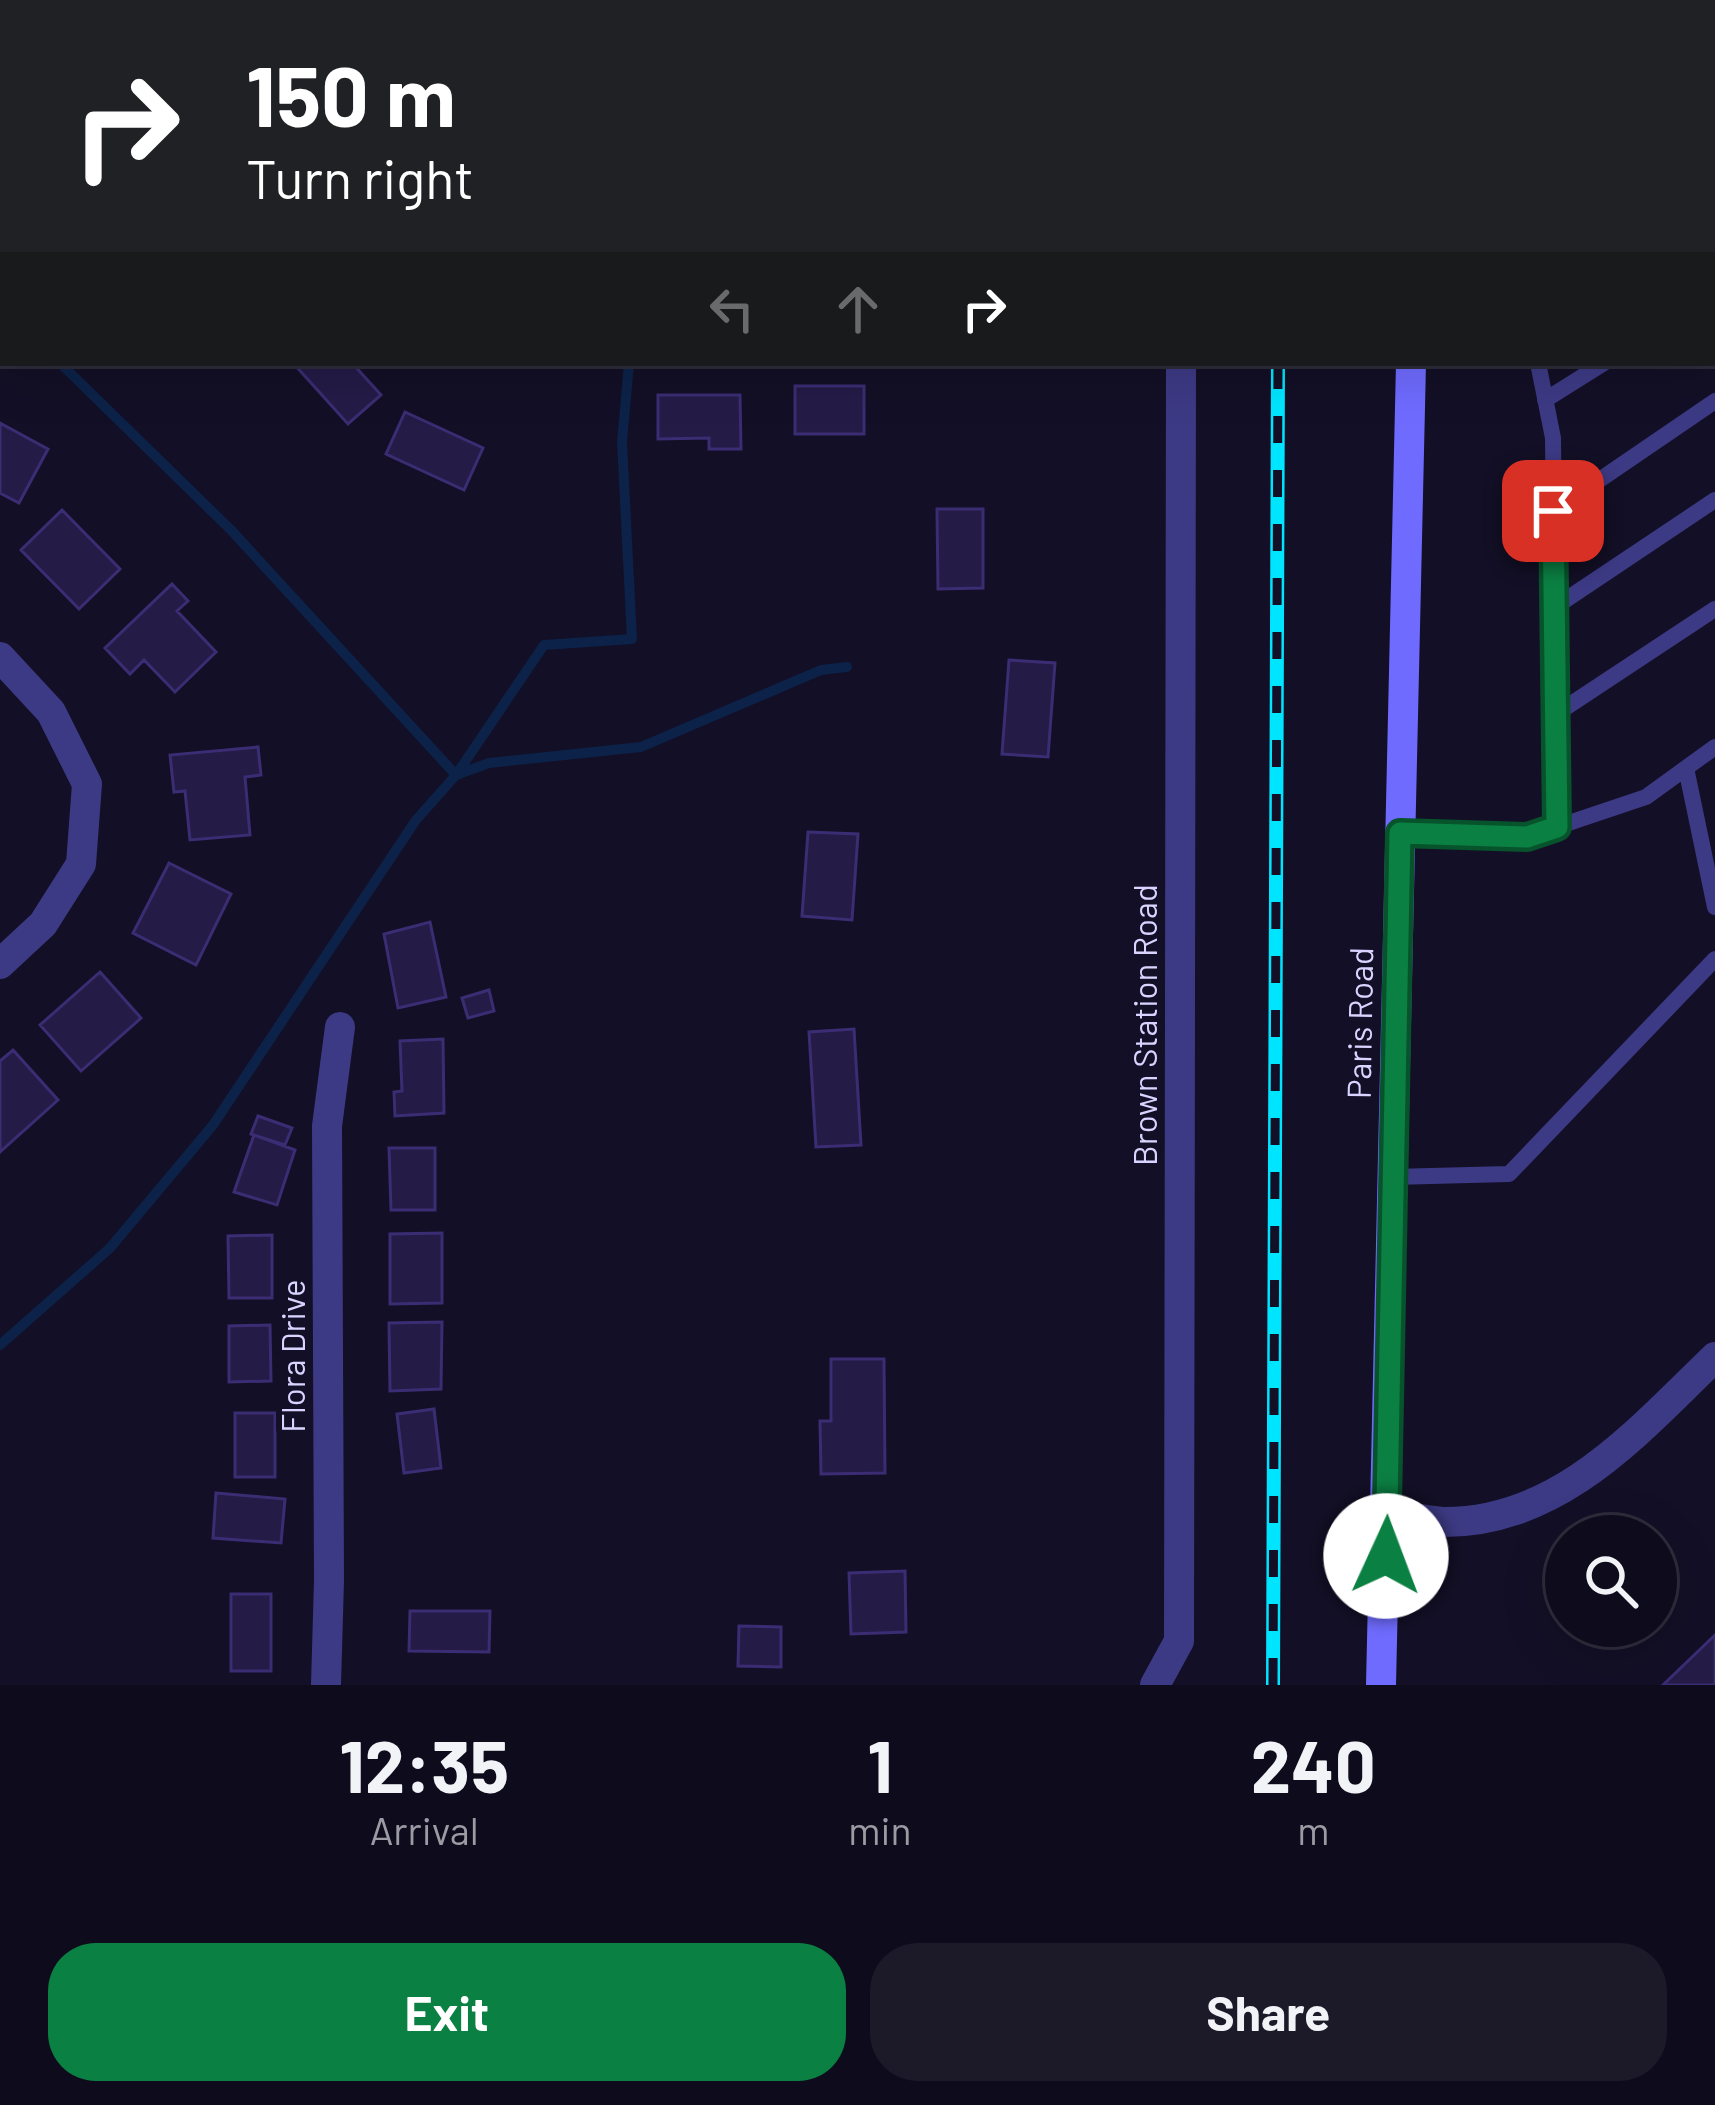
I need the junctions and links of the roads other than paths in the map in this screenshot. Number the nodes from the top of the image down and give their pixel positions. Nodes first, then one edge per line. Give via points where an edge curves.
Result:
1 (1181, 366) edge
2 (1411, 366) edge
3 (1539, 366) edge
4 (1599, 366) edge
5 (1546, 400) junction
6 (1715, 401) edge
7 (1715, 500) edge
8 (1553, 511) junction
9 (1555, 608) junction
10 (1715, 609) edge
11 (0, 658) edge
12 (1556, 713) junction
13 (1715, 748) edge
14 (1687, 768) junction
15 (1557, 827) junction
16 (1400, 833) junction
17 (1715, 908) edge
18 (1715, 959) edge
19 (0, 964) edge
20 (340, 1027) dead end
21 (1392, 1178) junction
22 (1715, 1357) edge
23 (1388, 1514) junction
24 (1157, 1684) edge
25 (326, 1685) edge
26 (1381, 1685) edge

1 - 24 street, Brown Station Road via 1179,1641
2 - 16 main road, Paris Road
3 - 5 lane
4 - 5 lane
5 - 8 lane
6 - 8 lane
7 - 9 lane
8 - 9 lane
9 - 12 lane
10 - 12 lane
11 - 19 street via 51,712 87,784 81,864 43,924
12 - 15 lane
13 - 14 lane
14 - 15 lane via 1646,797
14 - 17 lane
15 - 16 lane via 1527,837
16 - 21 main road, Paris Road
18 - 21 lane via 1508,1174
20 - 25 street, Flora Drive via 328,1126
21 - 23 main road, Paris Road
22 - 23 street via 1583,1478 1534,1502 1443,1522
23 - 26 main road, Paris Road

